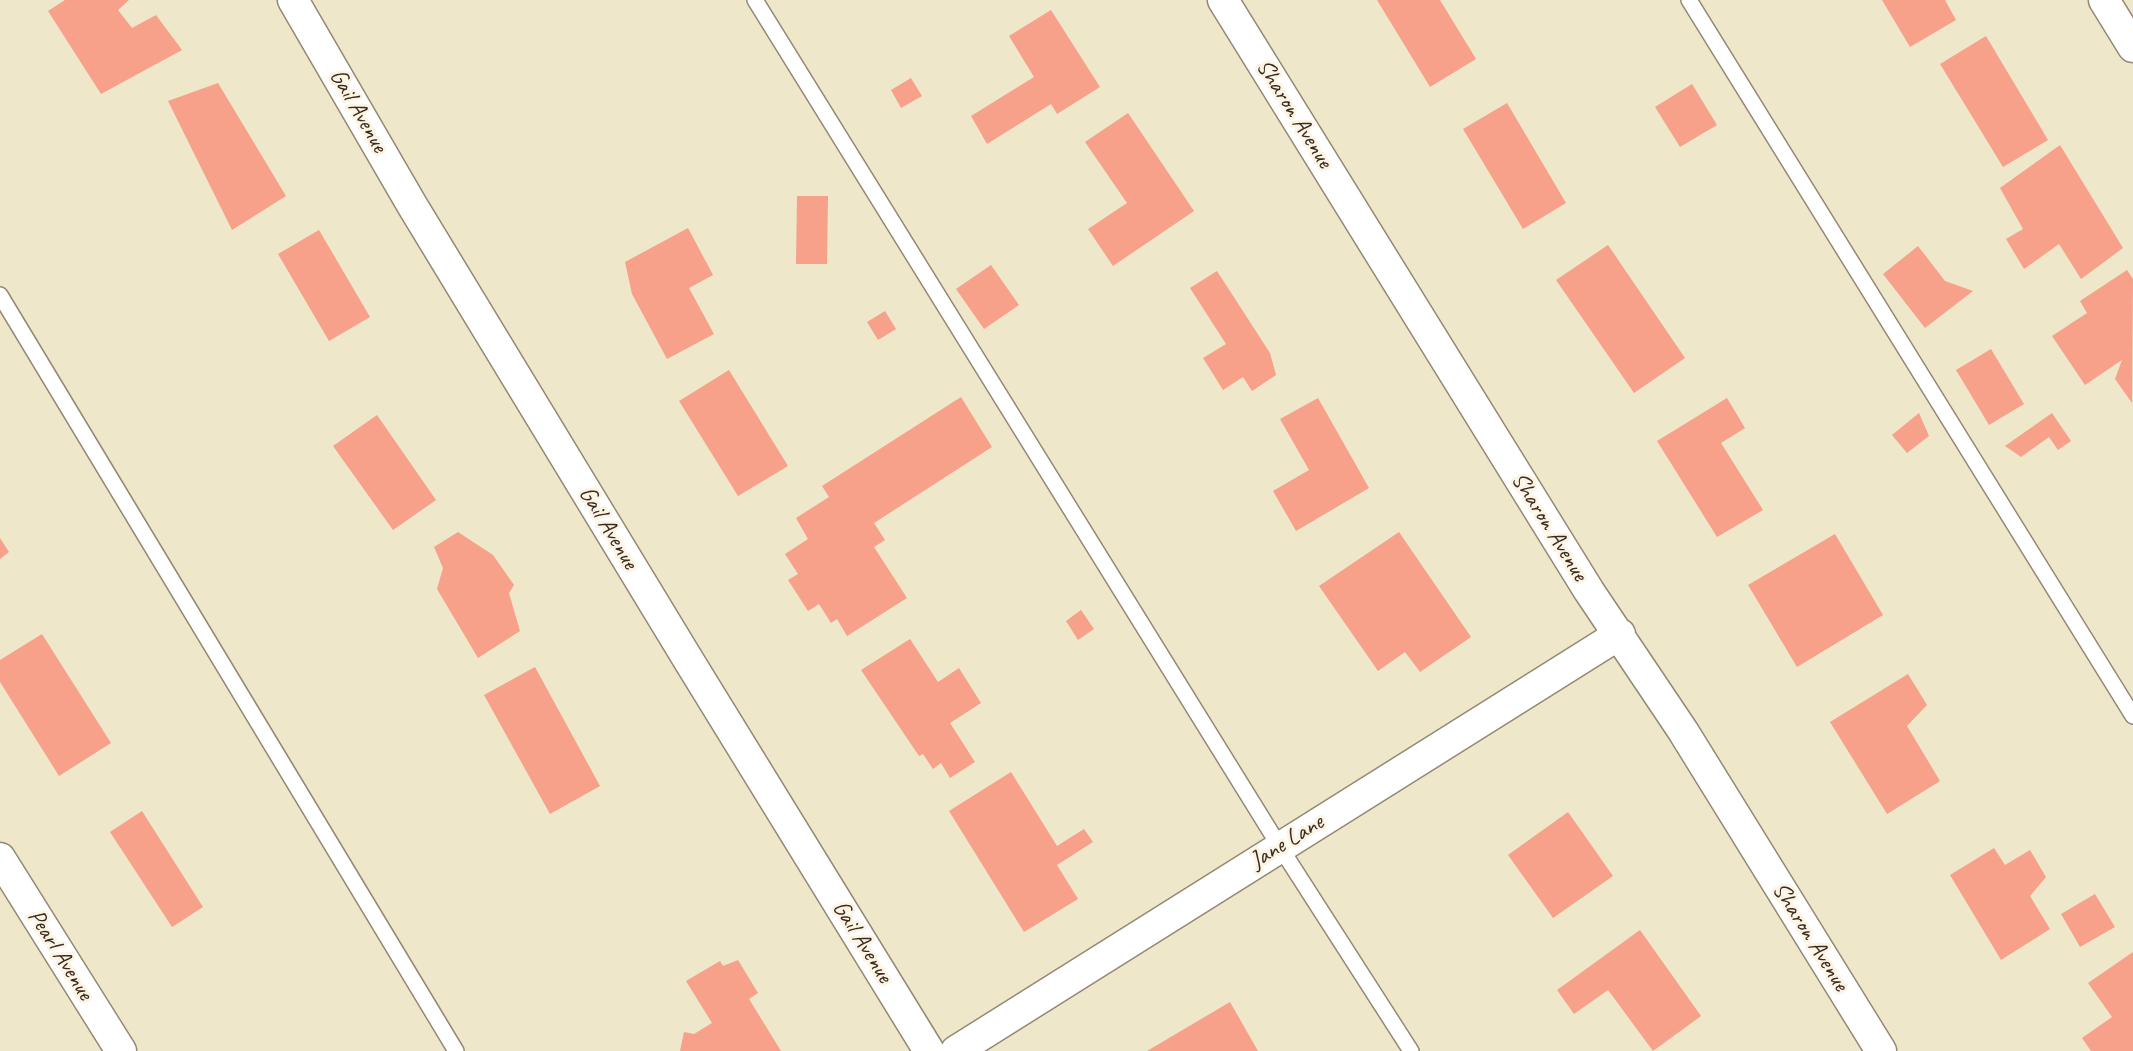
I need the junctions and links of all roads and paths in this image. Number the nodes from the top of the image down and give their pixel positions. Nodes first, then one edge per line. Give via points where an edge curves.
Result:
1 (293, 0) edge
2 (755, 0) edge
3 (1223, 0) edge
4 (1689, 0) edge
5 (2104, 0) edge
6 (2133, 47) edge
7 (0, 296) edge
8 (1620, 634) junction
9 (2133, 716) edge
10 (1280, 847) junction
11 (0, 858) edge
12 (121, 1051) edge
13 (456, 1051) edge
14 (929, 1051) edge
15 (956, 1051) edge
16 (1411, 1051) edge
17 (1881, 1051) edge

1 - 14 street, Gail Avenue via 412,205
2 - 10 lane
3 - 8 street, Sharon Avenue via 1589,591
4 - 9 lane
5 - 6 street
7 - 13 lane
8 - 10 street, Jane Lane
8 - 17 street, Sharon Avenue
10 - 15 street, Jane Lane
10 - 16 lane
11 - 12 street, Pearl Avenue

